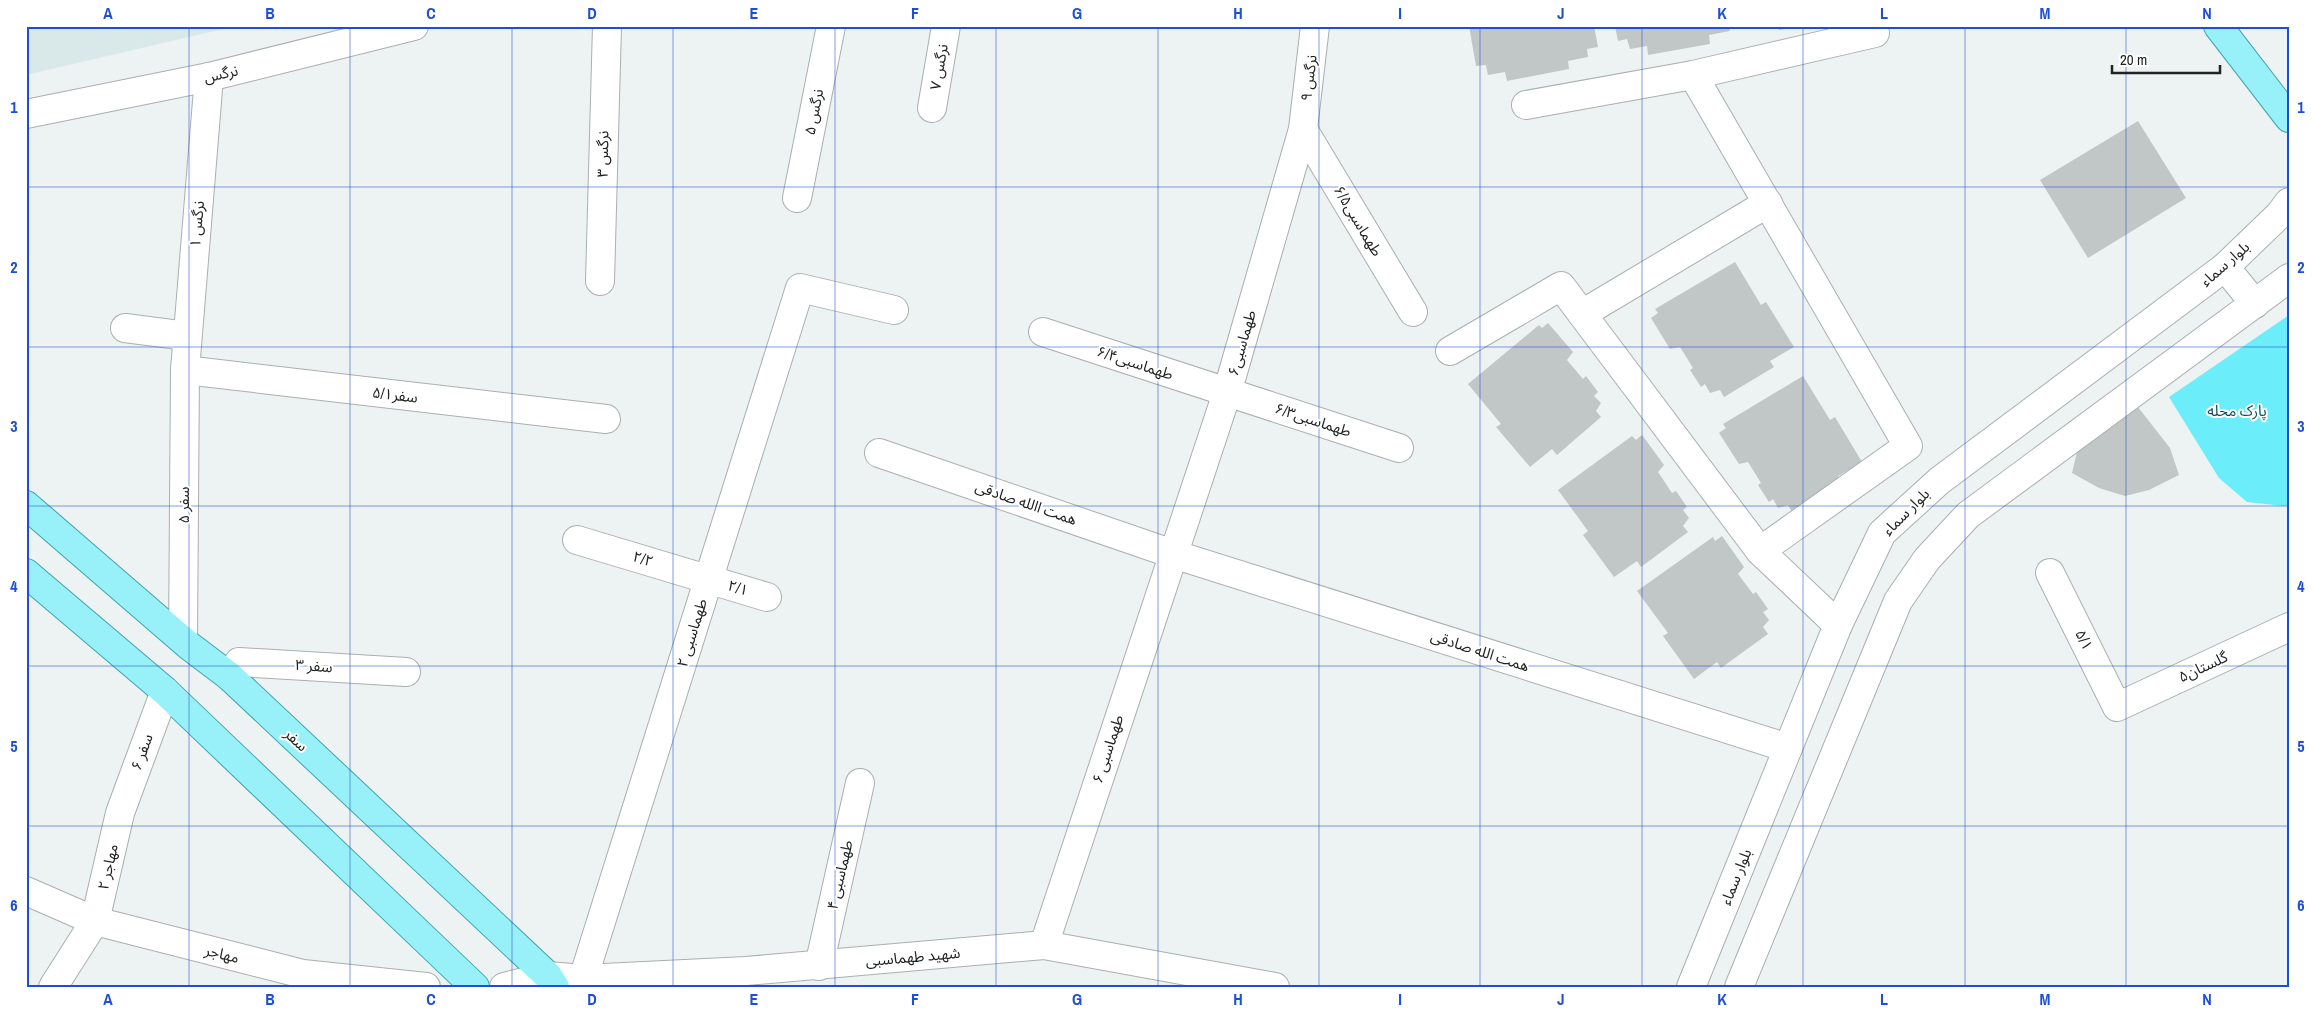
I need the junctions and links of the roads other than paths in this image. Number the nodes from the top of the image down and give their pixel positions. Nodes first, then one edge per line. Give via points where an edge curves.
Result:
1 (414, 26) edge
2 (607, 26) edge
3 (830, 26) edge
4 (946, 26) edge
5 (1315, 26) edge
6 (2218, 26) edge
7 (1875, 33) dead end
8 (1693, 75) junction
9 (209, 77) junction
10 (1526, 105) dead end
11 (932, 108) dead end
12 (26, 114) edge
13 (2289, 118) edge
14 (1303, 129) junction
15 (797, 198) dead end
16 (2289, 202) edge
17 (1768, 203) junction
18 (2225, 267) junction
19 (2289, 278) edge
20 (600, 282) dead end
21 (2255, 304) junction
22 (894, 310) dead end
23 (1413, 312) dead end
24 (1582, 314) junction
25 (125, 328) dead end
26 (1044, 332) dead end
27 (187, 336) junction
28 (1450, 351) dead end
29 (185, 370) junction
30 (1228, 393) junction
31 (606, 419) dead end
32 (1399, 448) dead end
33 (878, 453) dead end
34 (26, 505) edge
35 (576, 540) dead end
36 (1760, 551) junction
37 (1173, 554) junction
38 (26, 573) edge
39 (2050, 573) dead end
40 (709, 579) junction
41 (767, 596) dead end
42 (1838, 625) junction
43 (2289, 627) edge
44 (183, 640) junction
45 (406, 672) dead end
46 (228, 676) junction
47 (165, 691) junction
48 (2118, 707) joint
49 (1788, 748) junction
50 (860, 783) dead end
51 (120, 813) joint
52 (26, 891) edge
53 (96, 921) junction
54 (1044, 945) junction
55 (819, 966) junction
56 (583, 979) junction
57 (751, 979) edge
58 (301, 980) edge
59 (552, 981) edge
60 (54, 987) edge
61 (426, 987) edge
62 (475, 987) edge
63 (504, 987) edge
64 (1275, 987) edge
65 (1691, 987) edge
66 (1739, 987) edge

1 - 9 street, نرگس
2 - 20 street, ۳ نرگس
3 - 15 street, ۵ نرگس
4 - 11 street, ۷ نرگس
5 - 14 street, ۹ نرگس
6 - 13 main road
7 - 8 street
8 - 10 street
8 - 17 street
9 - 12 street, نرگس
9 - 27 street, ۱ نرگس
14 - 23 street, ۶/۵طهماسبی
14 - 30 street, ۶طهماسبی
16 - 18 street, بلوار سماء
17 - 24 street
17 - 36 street via 1908,446
18 - 21 street
18 - 42 street, بلوار سماء via 1932,488 1882,534
19 - 21 street
21 - 66 street via 1968,515 1927,559 1898,601
22 - 40 street, ۲ طهماسبی via 800,288
24 - 28 street via 1561,286
24 - 36 street
25 - 27 street
26 - 30 street, ۶/۴طهماسبی
27 - 29 street, ۱ نرگس
29 - 31 street, ۵/۱سفر
29 - 44 street, ۵ سفر
30 - 32 street, ۶/۳طهماسبی
30 - 37 street, ۶طهماسبی
33 - 37 street, همت االله صادقی
34 - 44 main road, سفر
35 - 40 street, ۲/۲
36 - 42 street
37 - 49 street, همت الله صادقی
37 - 54 street, ۶ طهماسبی
38 - 47 main road
39 - 48 street, ۵/۱
40 - 41 street, ۲/۱
40 - 56 street, ۲ طهماسبی
42 - 49 street, بلوار سماء
43 - 48 street, گلستان۵
44 - 46 main road, سفر
45 - 46 street, ۳ سفر via 239,662
46 - 59 main road, سفر
47 - 51 street, ۶ سفر
47 - 62 main road
49 - 65 street, بلوار سماء
50 - 55 street, ۴ طهماسبی
51 - 53 street, ۲ مهاجر
52 - 53 street, مهاجر
53 - 58 street, مهاجر
53 - 60 street, ۲ مهاجر
54 - 55 street, شهید طهماسبی
54 - 64 street, شهید طهماسبی
55 - 57 street, شهید طهماسبی
56 - 57 street, شهید طهماسبی
56 - 59 street, شهید طهماسبی
58 - 61 street, مهاجر
59 - 63 street, شهید طهماسبی

